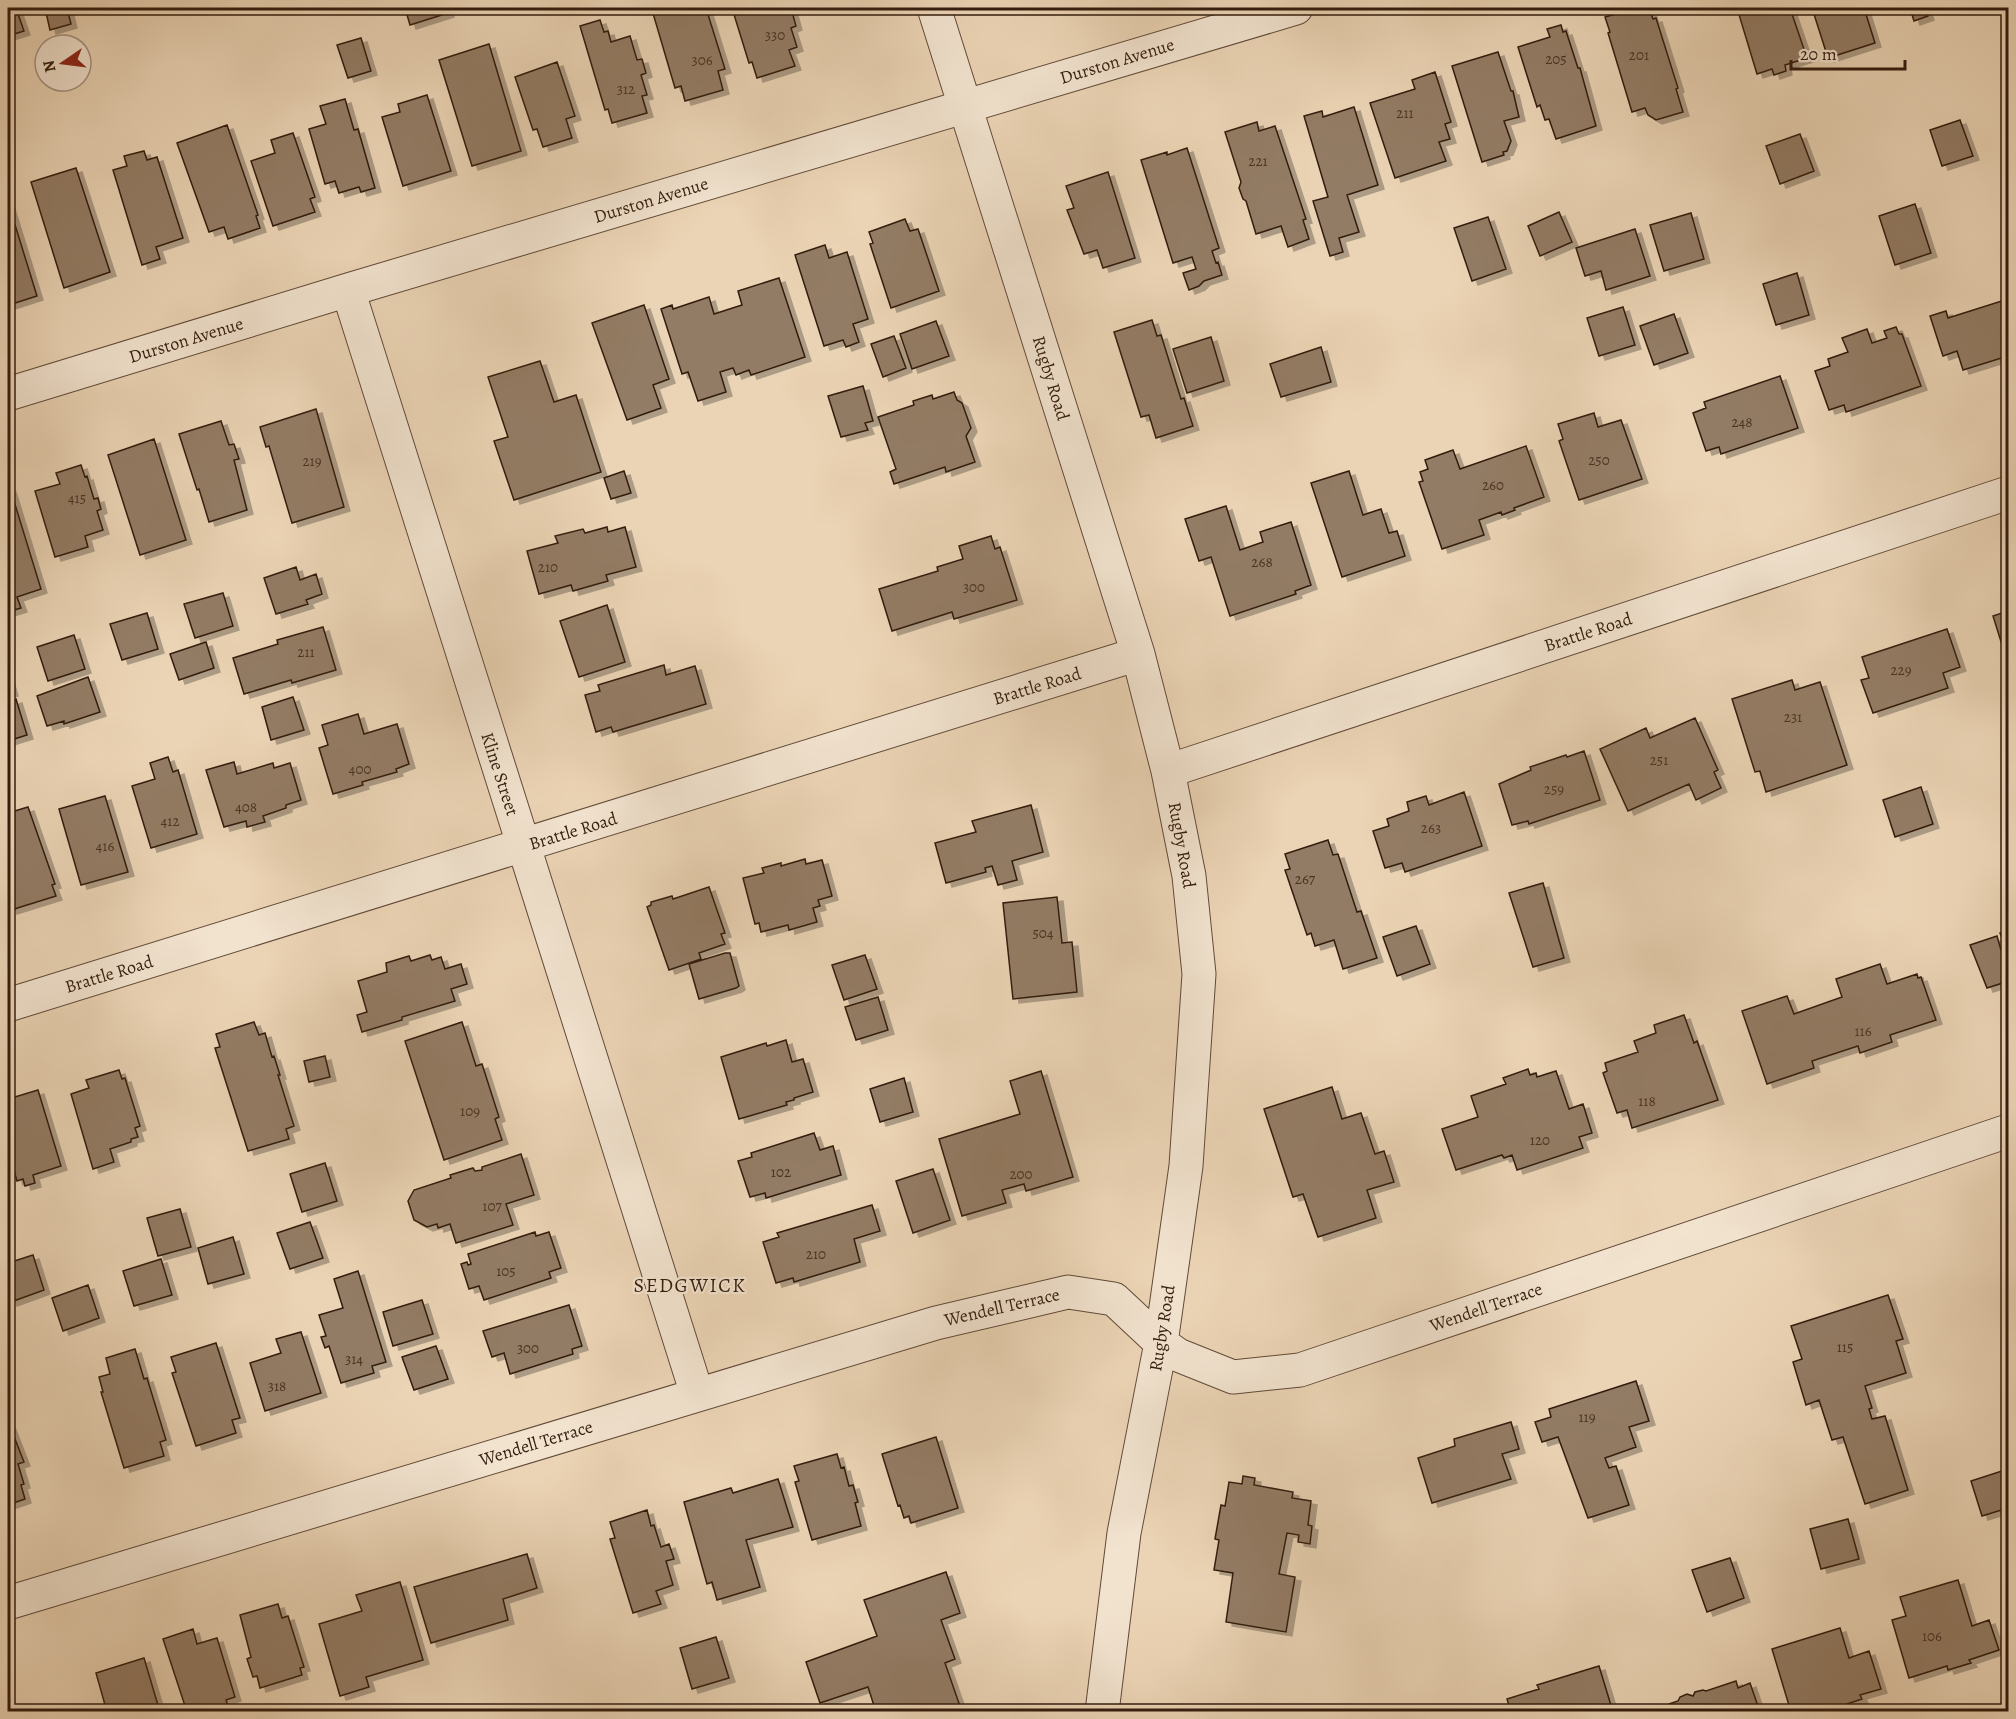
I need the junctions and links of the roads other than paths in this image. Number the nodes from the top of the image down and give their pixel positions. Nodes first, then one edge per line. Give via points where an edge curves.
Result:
1 (933, 8) edge
2 (1296, 8) edge
3 (965, 106) junction
4 (348, 290) junction
5 (8, 394) edge
6 (2008, 493) edge
7 (1138, 654) junction
8 (1168, 771) junction
9 (524, 846) junction
10 (8, 1005) edge
11 (2008, 1131) edge
12 (1161, 1343) junction
13 (697, 1394) junction
14 (8, 1603) edge
15 (1102, 1712) edge

1 - 3 street, Rugby Road
2 - 3 street, Durston Avenue
3 - 4 street, Durston Avenue
3 - 7 street, Rugby Road
4 - 5 street, Durston Avenue
4 - 9 street, Kline Street
6 - 8 street, Brattle Road
7 - 8 street, Rugby Road
7 - 9 street, Brattle Road
8 - 12 street, Rugby Road via 1190,876 1199,974 1186,1166
9 - 10 street, Brattle Road
9 - 13 street, Kline Street
11 - 12 street, Wendell Terrace via 1300,1370 1233,1377 1178,1355
12 - 13 street, Wendell Terrace via 1114,1299 1068,1292 936,1323
12 - 15 street, Rugby Road via 1124,1533
13 - 14 street, Wendell Terrace

